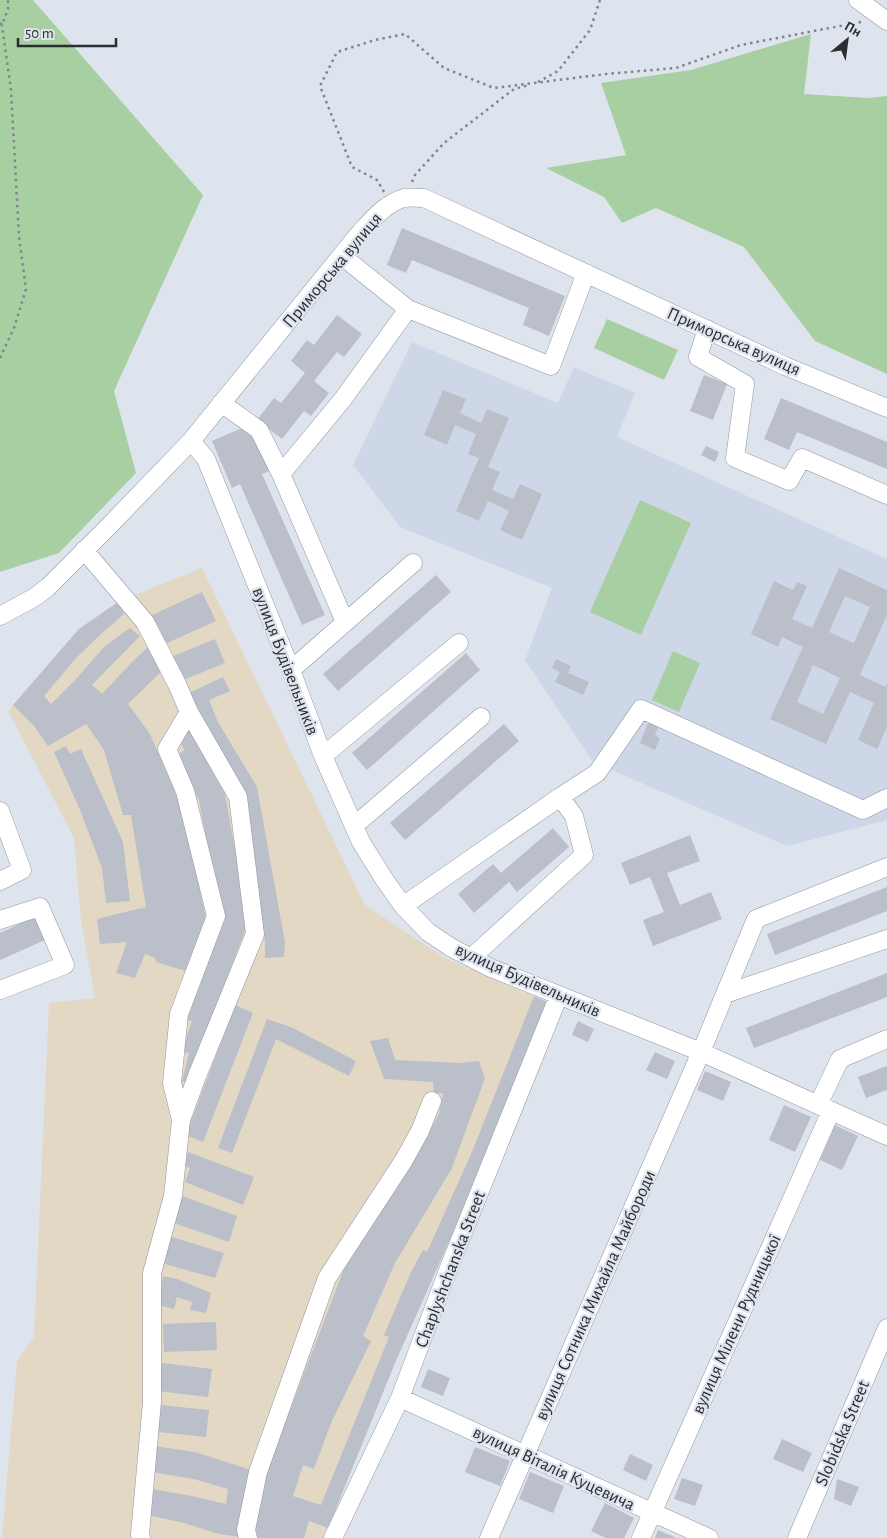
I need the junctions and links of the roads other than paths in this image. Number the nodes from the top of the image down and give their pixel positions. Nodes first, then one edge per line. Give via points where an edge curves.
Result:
1 (858, 0) edge
2 (884, 19) edge
3 (342, 256) junction
4 (586, 273) junction
5 (408, 309) junction
6 (707, 329) junction
7 (221, 403) junction
8 (887, 408) edge
9 (190, 441) junction
10 (281, 474) junction
11 (887, 495) edge
12 (84, 550) junction
13 (413, 563) dead end
14 (0, 616) edge
15 (345, 622) junction
16 (459, 643) dead end
17 (291, 670) junction
18 (189, 712) junction
19 (481, 717) dead end
20 (323, 756) junction
21 (560, 798) junction
22 (887, 798) edge
23 (0, 811) edge
24 (354, 826) junction
25 (887, 866) edge
26 (0, 880) edge
27 (403, 906) junction
28 (0, 920) edge
29 (887, 939) edge
30 (471, 958) junction
31 (0, 990) edge
32 (725, 994) junction
33 (558, 995) junction
34 (887, 1039) edge
35 (701, 1052) junction
36 (432, 1101) dead end
37 (825, 1108) junction
38 (181, 1120) junction
39 (887, 1136) edge
40 (887, 1328) edge
41 (400, 1398) junction
42 (525, 1455) junction
43 (652, 1513) junction
44 (141, 1538) edge
45 (248, 1538) edge
46 (333, 1538) edge
47 (489, 1538) edge
48 (641, 1538) edge
49 (709, 1538) edge
50 (796, 1538) edge

1 - 2 street
3 - 4 street, Приморська вулиця via 377,214 398,200 424,198
3 - 5 street
3 - 7 street, Приморська вулиця
4 - 5 street via 551,366
4 - 6 street, Приморська вулиця
5 - 10 street via 343,399
6 - 8 street, Приморська вулиця
6 - 11 street via 698,357 745,384 736,458 789,481 802,458
7 - 9 street, Приморська вулиця
7 - 10 street via 259,430
9 - 12 street, Приморська вулиця
9 - 17 street, вулиця Будівельників via 206,459
10 - 15 street
12 - 14 street, Приморська вулиця via 48,587
12 - 18 street via 144,622
13 - 15 street
15 - 17 street
16 - 20 street
17 - 20 street, вулиця Будівельників
18 - 38 street via 167,748 185,791 216,916 179,1014 172,1083
18 - 38 street via 238,797 255,934
19 - 24 street
20 - 24 street, вулиця Будівельників
21 - 22 street via 598,773 641,709 864,810
21 - 27 street
21 - 30 street via 574,816 584,855
23 - 26 street via 22,870
24 - 27 street, вулиця Будівельників
25 - 32 street, вулиця Сотника Михайла Майбороди via 756,919
27 - 30 street, вулиця Будівельників via 428,932
28 - 31 street via 40,906 65,965
29 - 32 street
30 - 33 street, вулиця Будівельників
32 - 35 street, вулиця Сотника Михайла Майбороди
33 - 35 street, вулиця Будівельників
33 - 41 street, Chaplyshchanska Street
34 - 37 street, вулиця Мілени Рудницької via 840,1059
35 - 37 street, вулиця Будівельників
35 - 42 street, вулиця Сотника Михайла Майбороди
36 - 45 street via 404,1160 327,1278 258,1472 246,1530
37 - 39 street, вулиця Будівельників
37 - 43 street, вулиця Мілени Рудницької
38 - 44 street via 173,1196 152,1273 152,1402
40 - 50 street, Slobidska Street
41 - 42 street, вулиця Віталія Куцевича
41 - 46 street, Chaplyshchanska Street
42 - 43 street, вулиця Віталія Куцевича
42 - 47 street, вулиця Сотника Михайла Майбороди
43 - 48 street, вулиця Мілени Рудницької
43 - 49 street, вулиця Віталія Куцевича

